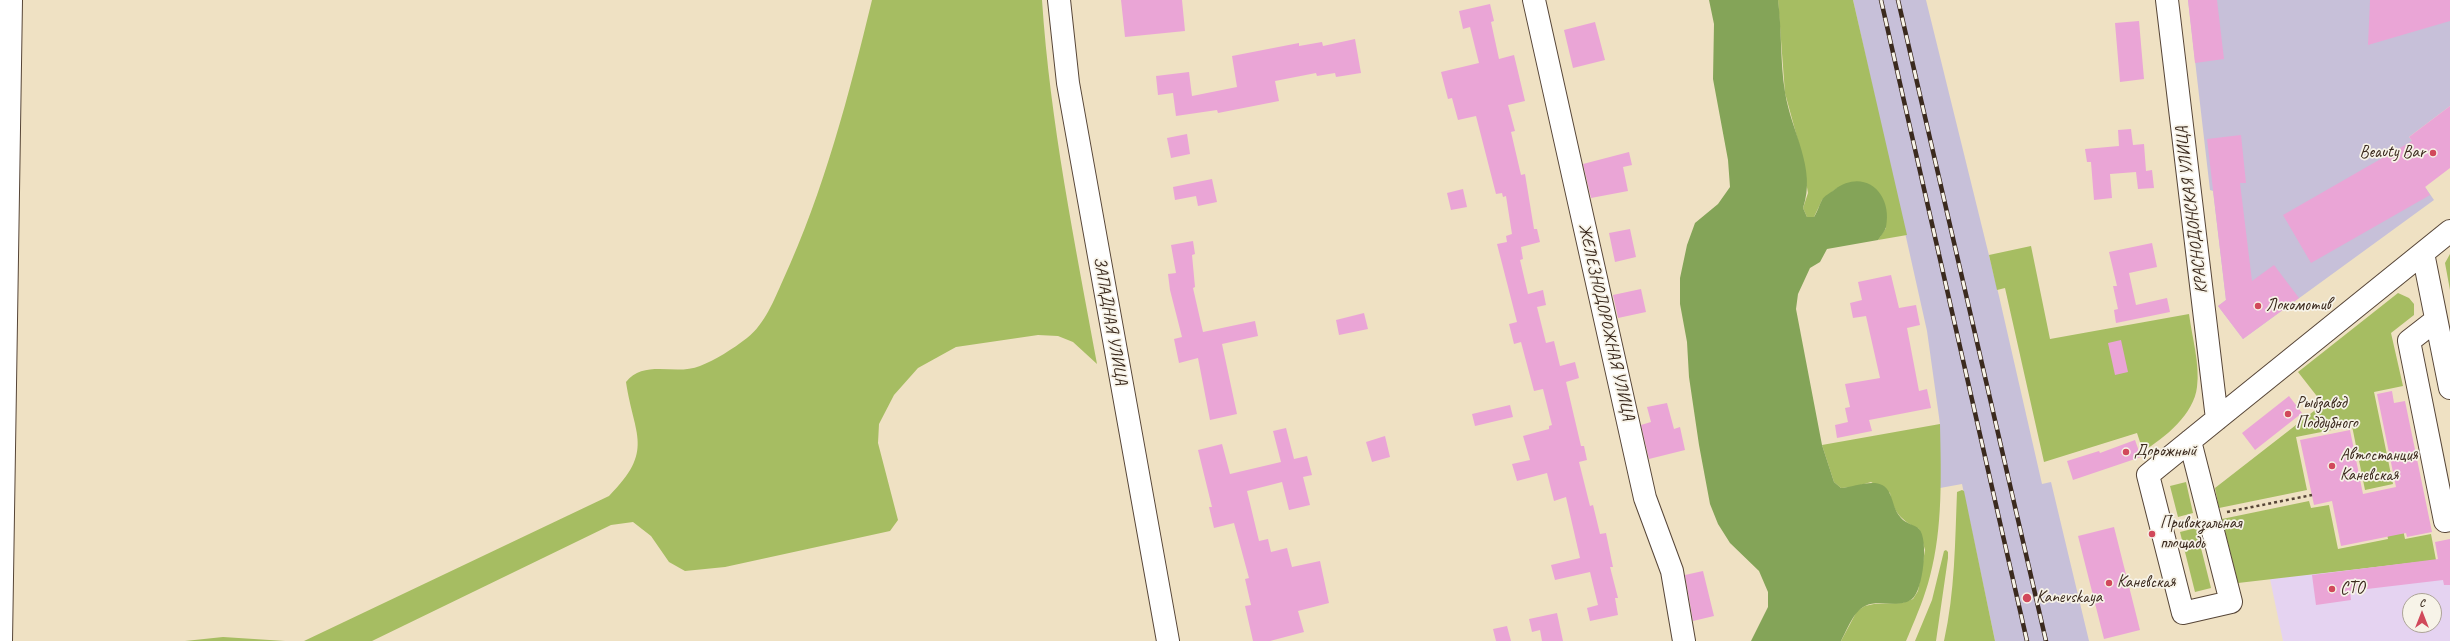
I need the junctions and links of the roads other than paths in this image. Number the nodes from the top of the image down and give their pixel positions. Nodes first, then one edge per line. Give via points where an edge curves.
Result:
1 (11, 0) edge
2 (1059, 0) edge
3 (1534, 0) edge
4 (2167, 0) edge
5 (2450, 231) edge
6 (2423, 253) junction
7 (2436, 320) junction
8 (2450, 388) edge
9 (2217, 419) junction
10 (2190, 441) junction
11 (2450, 520) edge
12 (1, 641) edge
13 (1168, 641) edge
14 (1684, 641) edge

1 - 12 street
2 - 13 street, ЗАПАДНАЯ УЛИЦА via 1068,84
3 - 14 street, ЖЕЛЕЗНОДОРОЖНАЯ УЛИЦА via 1645,498 1672,572
4 - 9 street, КРАСНОДОНСКАЯ УЛИЦА
5 - 6 street
6 - 7 street
6 - 9 street
7 - 8 street
7 - 11 street via 2408,341 2445,521
9 - 10 street
10 - 10 street via 2231,602 2183,613 2148,475

